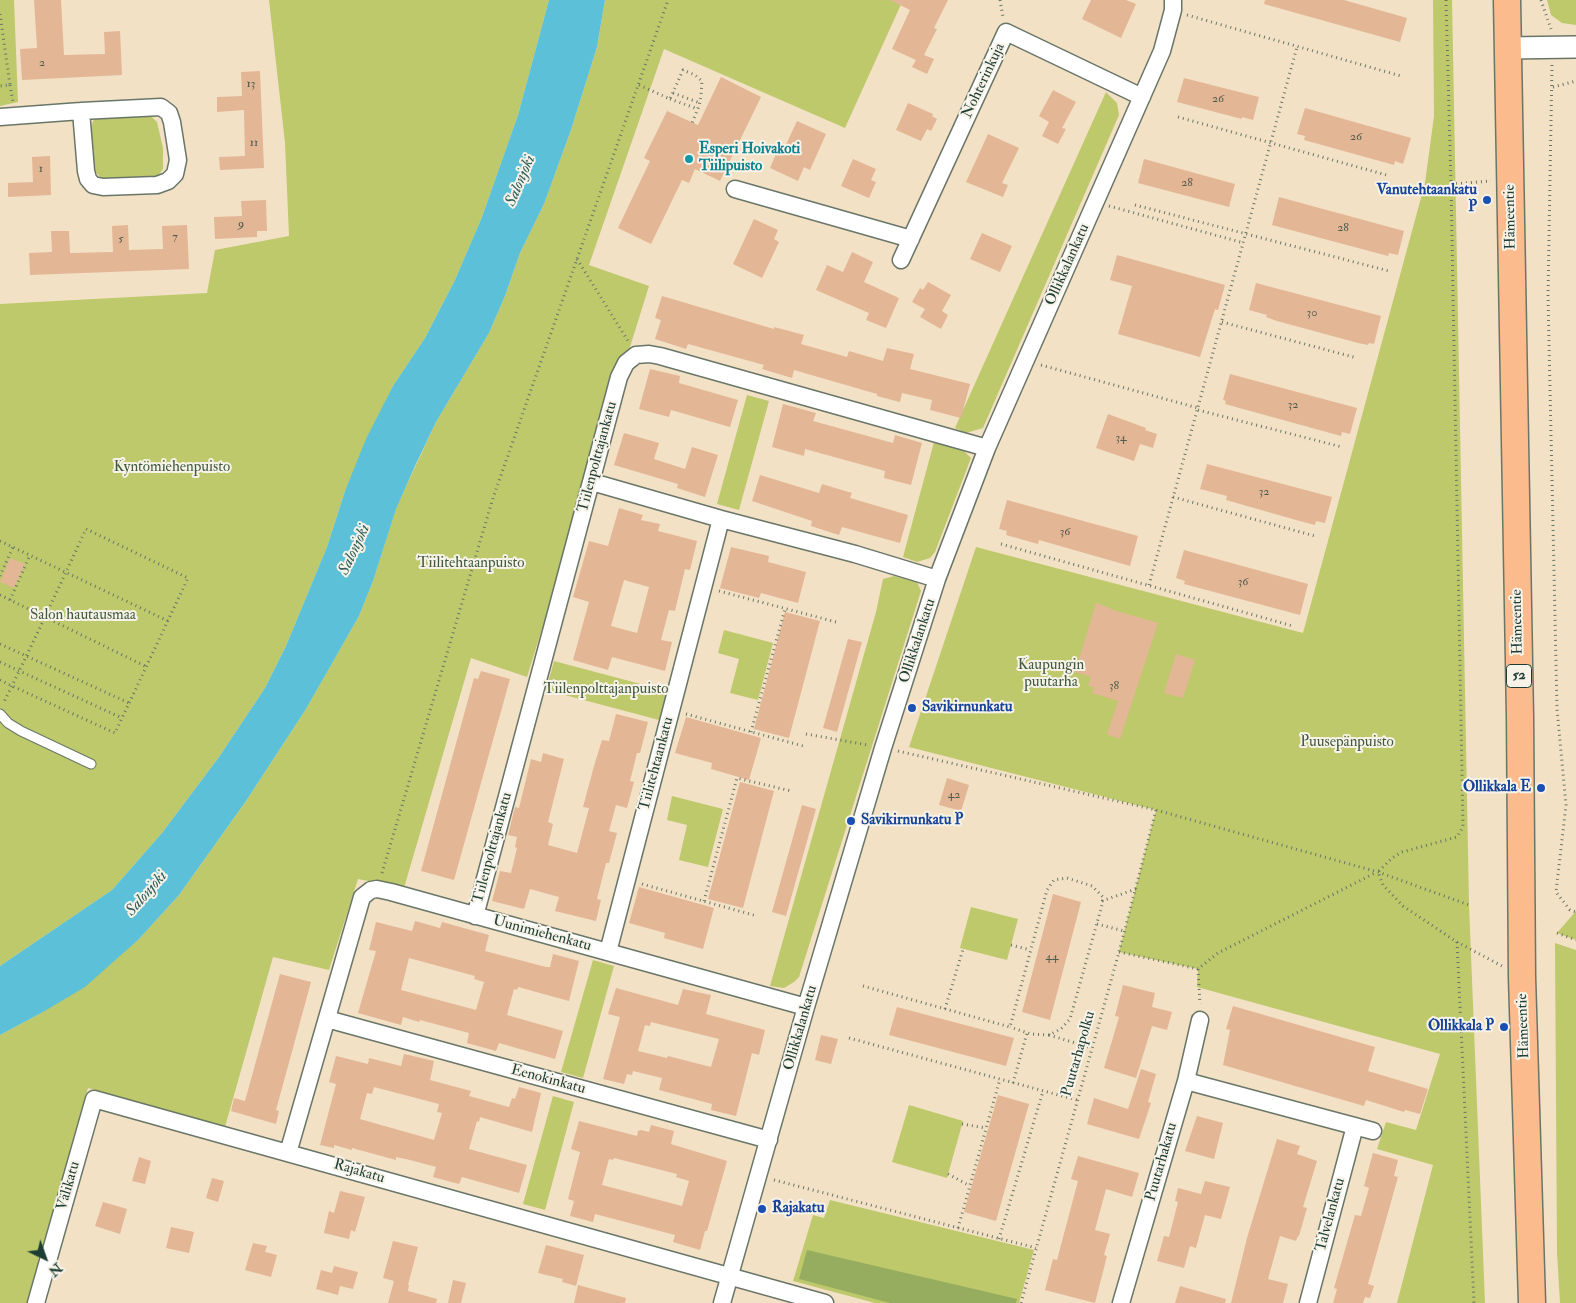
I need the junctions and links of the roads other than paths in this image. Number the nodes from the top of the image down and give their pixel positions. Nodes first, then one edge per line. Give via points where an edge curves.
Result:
1 (1507, 0) edge
2 (1178, 7) edge
3 (1576, 46) edge
4 (1507, 48) junction
5 (1142, 97) junction
6 (82, 110) junction
7 (0, 116) edge
8 (735, 189) dead end
9 (911, 239) junction
10 (901, 260) dead end
11 (987, 448) junction
12 (592, 482) junction
13 (721, 520) junction
14 (938, 579) junction
15 (0, 714) edge
16 (91, 764) dead end
17 (475, 916) junction
18 (608, 952) junction
19 (806, 1008) junction
20 (327, 1019) junction
21 (1200, 1020) road end
22 (1186, 1080) junction
23 (94, 1099) joint
24 (1355, 1126) junction
25 (1373, 1131) dead end
26 (769, 1140) junction
27 (288, 1153) junction
28 (730, 1276) junction
29 (36, 1303) edge
30 (722, 1303) edge
31 (826, 1303) edge
32 (1121, 1303) edge
33 (1308, 1303) edge
34 (1532, 1303) edge

1 - 4 main road, Hämeentie / 52
2 - 5 street, Ollikkalankatu
3 - 4 street
4 - 34 main road, Hämeentie / 52 via 1522,976
5 - 9 street, Nohterinkuja via 1006,32
5 - 11 street, Ollikkalankatu
6 - 6 street via 161,107 169,113 172,122 178,160 176,174 157,185 93,185 86,171
6 - 7 street
8 - 9 street
9 - 10 street, Nohterinkuja
11 - 12 street, Tiilenpolttajankatu via 660,356 636,355 626,363 619,377
11 - 14 street, Ollikkalankatu
12 - 13 street
12 - 17 street, Tiilenpolttajankatu
13 - 14 street
13 - 18 street, Tiilitehtaankatu
14 - 19 street, Ollikkalankatu via 890,749
15 - 16 lane via 21,731
17 - 18 street, Uunimiehenkatu
17 - 20 street, Uunimiehenkatu via 377,888 371,890 362,897
18 - 19 street, Uunimiehenkatu
19 - 26 street, Ollikkalankatu
20 - 26 street, Eenokinkatu
20 - 27 street
21 - 22 street, Puutarhakatu
22 - 24 street
22 - 32 street, Puutarhakatu
23 - 27 street, Rajakatu
23 - 29 street, Välikatu
24 - 25 street
24 - 33 street, Talvelankatu
26 - 28 street, Ollikkalankatu
27 - 28 street, Rajakatu
28 - 30 street, Ollikkalankatu
28 - 31 street, Rajakatu

